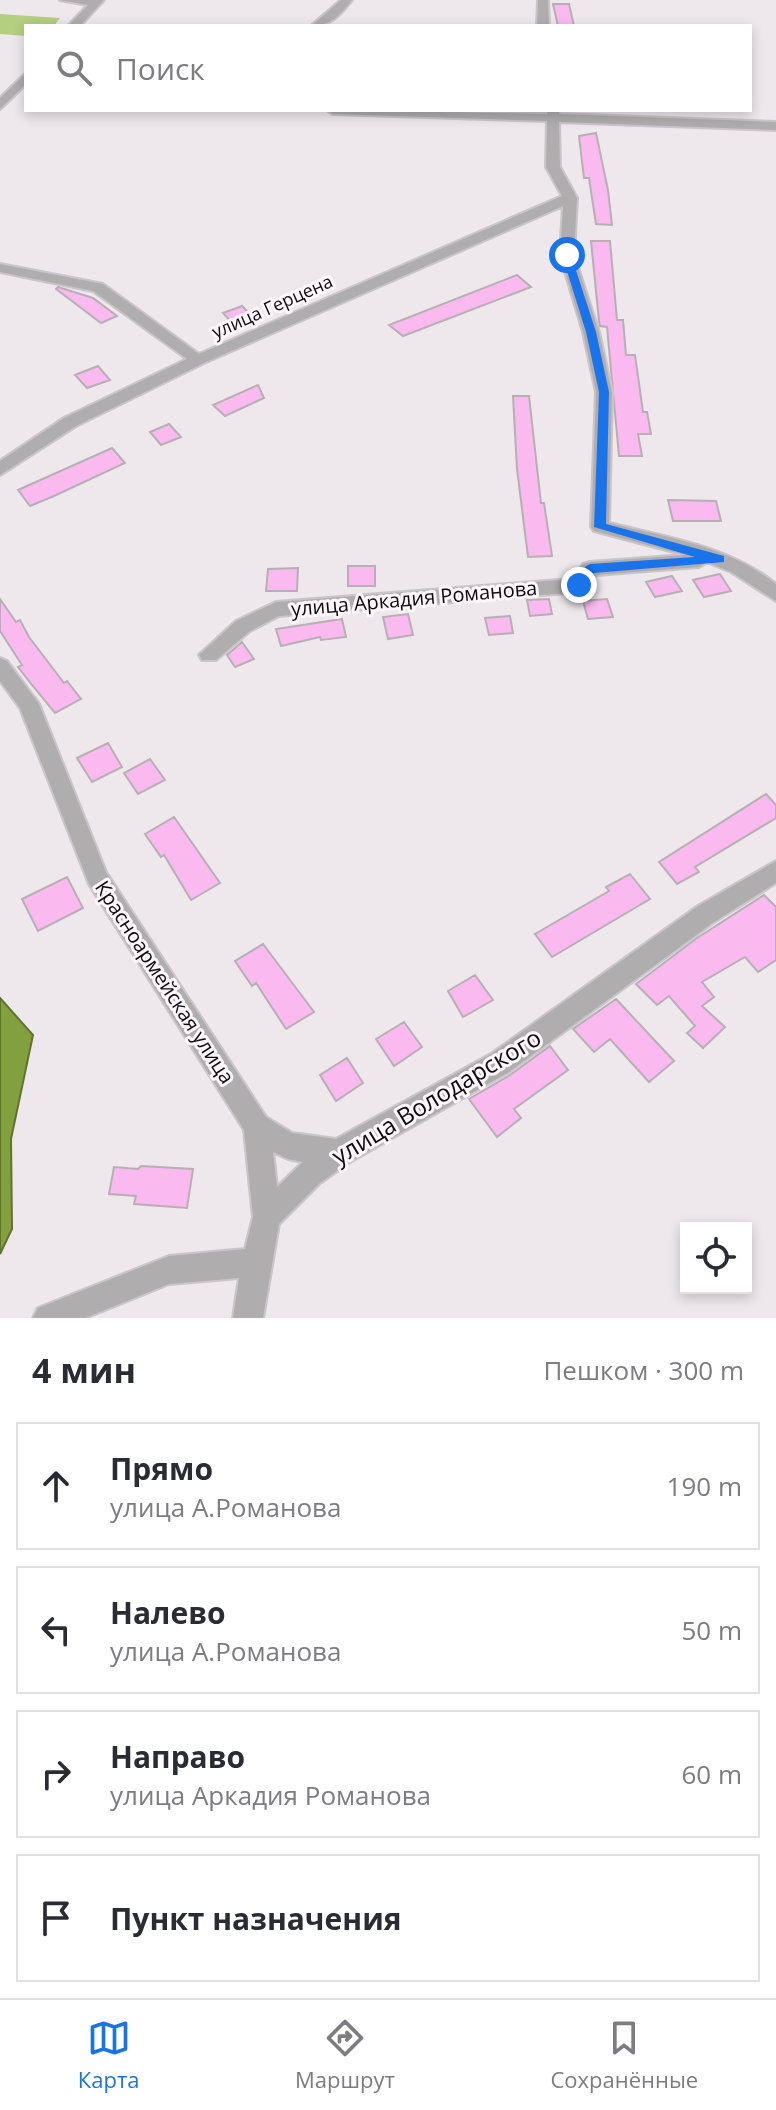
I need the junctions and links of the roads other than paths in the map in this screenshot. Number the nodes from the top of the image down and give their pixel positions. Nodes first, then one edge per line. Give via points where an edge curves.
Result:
1 (65, 0) edge
2 (347, 0) edge
3 (543, 0) edge
4 (98, 1) edge
5 (76, 24) edge
6 (320, 24) edge
7 (543, 24) edge
8 (24, 79) edge
9 (1, 103) edge
10 (24, 103) edge
11 (442, 112) edge
12 (552, 114) edge
13 (776, 126) edge
14 (570, 198) junction
15 (0, 268) edge
16 (198, 360) junction
17 (0, 469) edge
18 (719, 559) junction
19 (776, 594) edge
20 (209, 655) dead end
21 (0, 666) edge
22 (776, 871) edge
23 (257, 1126) junction
24 (338, 1153) junction
25 (267, 1217) junction
26 (256, 1262) junction
27 (48, 1318) edge
28 (248, 1318) edge

1 - 4 street
2 - 6 street
3 - 7 street
4 - 5 street
8 - 9 street
9 - 10 street
11 - 12 street
12 - 13 street
12 - 14 street via 553,167
14 - 16 street, улица Герцена
14 - 18 street via 567,255 604,392 600,527
15 - 16 street via 98,287
16 - 17 street, улица Герцена via 70,422
18 - 19 street via 756,575
18 - 20 street, улица Аркадия Романова via 590,569 579,585 276,609 243,626
21 - 23 street, Красноармейская улица via 29,704 97,877
22 - 24 street, улица Володарского via 706,914 500,1063
23 - 24 street via 288,1146
23 - 25 street, Красноармейская улица
24 - 25 street, улица Володарского
25 - 26 street
26 - 27 street via 169,1270
26 - 28 street

